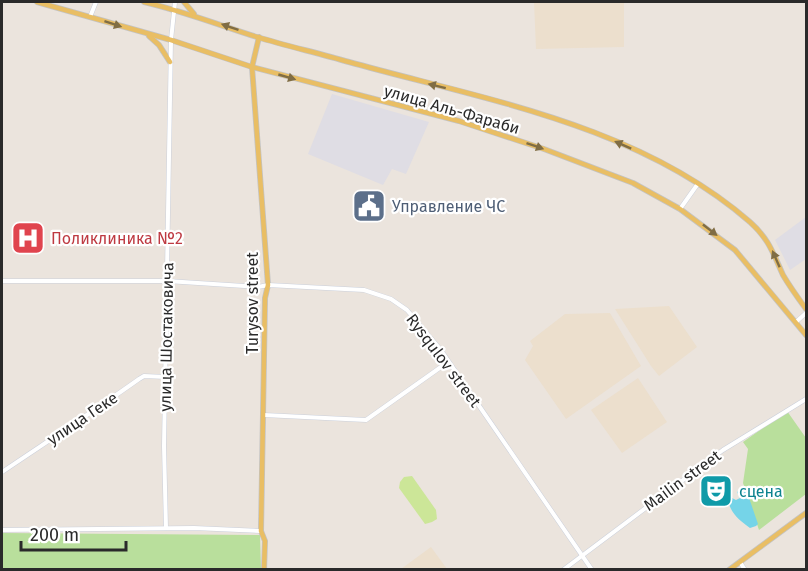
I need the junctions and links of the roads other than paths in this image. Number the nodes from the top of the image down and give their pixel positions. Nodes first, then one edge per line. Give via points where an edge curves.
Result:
1 (37, 2) edge
2 (96, 2) edge
3 (148, 2) edge
4 (175, 2) edge
5 (184, 2) edge
6 (174, 9) junction
7 (90, 17) junction
8 (199, 17) junction
9 (147, 34) junction
10 (259, 37) junction
11 (171, 40) junction
12 (170, 62) junction
13 (252, 67) junction
14 (697, 185) junction
15 (680, 209) junction
16 (2, 281) edge
17 (167, 281) junction
18 (267, 285) junction
19 (807, 309) edge
20 (807, 313) edge
21 (796, 322) junction
22 (807, 335) edge
23 (448, 362) junction
24 (166, 377) junction
25 (807, 399) edge
26 (264, 415) junction
27 (2, 472) edge
28 (807, 513) edge
29 (166, 528) junction
30 (2, 530) edge
31 (261, 531) junction
32 (582, 556) junction
33 (740, 562) junction
34 (264, 570) edge
35 (563, 570) edge
36 (592, 570) edge
37 (729, 570) edge
38 (745, 570) edge

1 - 7 main road, улица Аль-Фараби
2 - 7 street
3 - 6 main road, улица Аль-Фараби
4 - 6 street, улица Шостаковича
5 - 8 main road
6 - 8 main road, улица Аль-Фараби
6 - 11 street, улица Шостаковича
7 -> 9 main road, улица Аль-Фараби
10 -> 8 main road, улица Аль-Фараби
9 - 11 main road, улица Аль-Фараби
9 - 12 main road
10 - 13 main road, Turysov street
14 -> 10 main road, улица Аль-Фараби via 637,150 570,123
11 - 12 street, улица Шостаковича
11 - 13 main road, улица Аль-Фараби
12 - 17 street, улица Шостаковича
13 -> 15 main road, улица Аль-Фараби via 459,121 633,183
13 - 18 main road, Turysov street
14 - 15 street
19 -> 14 main road, улица Аль-Фараби via 792,290 766,238 740,214
15 -> 21 main road, улица Аль-Фараби via 735,250
16 - 17 street, Rysqulov street
17 - 18 street, Rysqulov street
17 - 24 street, улица Шостаковича
18 - 23 street, Rysqulov street via 353,289 391,299 418,321
18 - 26 main road, Turysov street
20 - 21 street
21 - 22 main road, улица Аль-Фараби
23 - 26 street via 366,420
23 - 32 street, Rysqulov street
24 - 27 street, улица Геке via 144,376
24 - 29 street, улица Шостаковича
25 - 32 street, Mailin street via 723,450
26 - 31 main road, Turysov street
28 - 33 main road
29 - 30 street
29 - 31 street
31 - 34 main road, Turysov street via 265,541
32 - 35 street, Mailin street
32 - 36 street, Rysqulov street
33 - 37 main road
33 - 38 street

